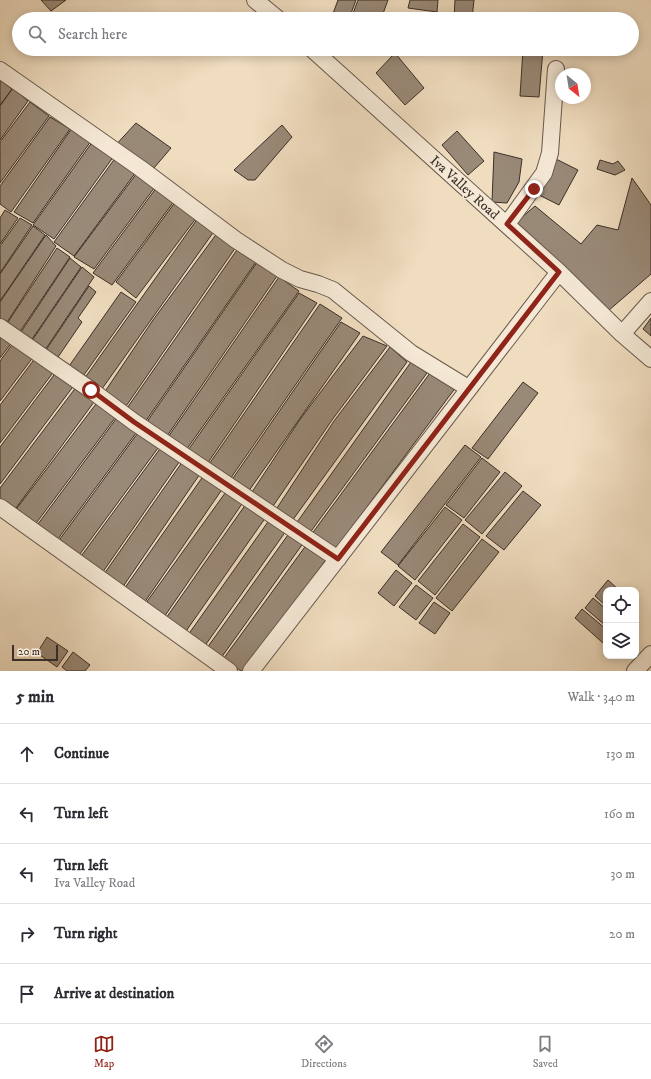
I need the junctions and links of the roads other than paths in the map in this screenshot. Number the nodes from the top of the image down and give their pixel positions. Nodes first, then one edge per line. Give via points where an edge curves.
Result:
1 (255, 0) edge
2 (270, 12) edge
3 (320, 56) edge
4 (0, 70) edge
5 (555, 83) edge
6 (507, 224) junction
7 (559, 272) junction
8 (651, 301) edge
9 (0, 327) edge
10 (622, 334) junction
11 (651, 360) edge
12 (468, 388) junction
13 (0, 507) edge
14 (338, 559) junction
15 (651, 654) edge
16 (229, 671) edge
17 (251, 671) edge
18 (635, 671) edge

1 - 2 street
3 - 6 street, Iva Valley Road
4 - 12 street via 236,240 282,270 333,290 411,353
5 - 6 street via 550,153 544,173
6 - 7 street, Iva Valley Road
7 - 10 street, Iva Valley Road
7 - 12 street
8 - 10 street
9 - 14 street via 134,422
10 - 11 street, Iva Valley Road
12 - 14 street
13 - 16 street
14 - 17 street
15 - 18 street

